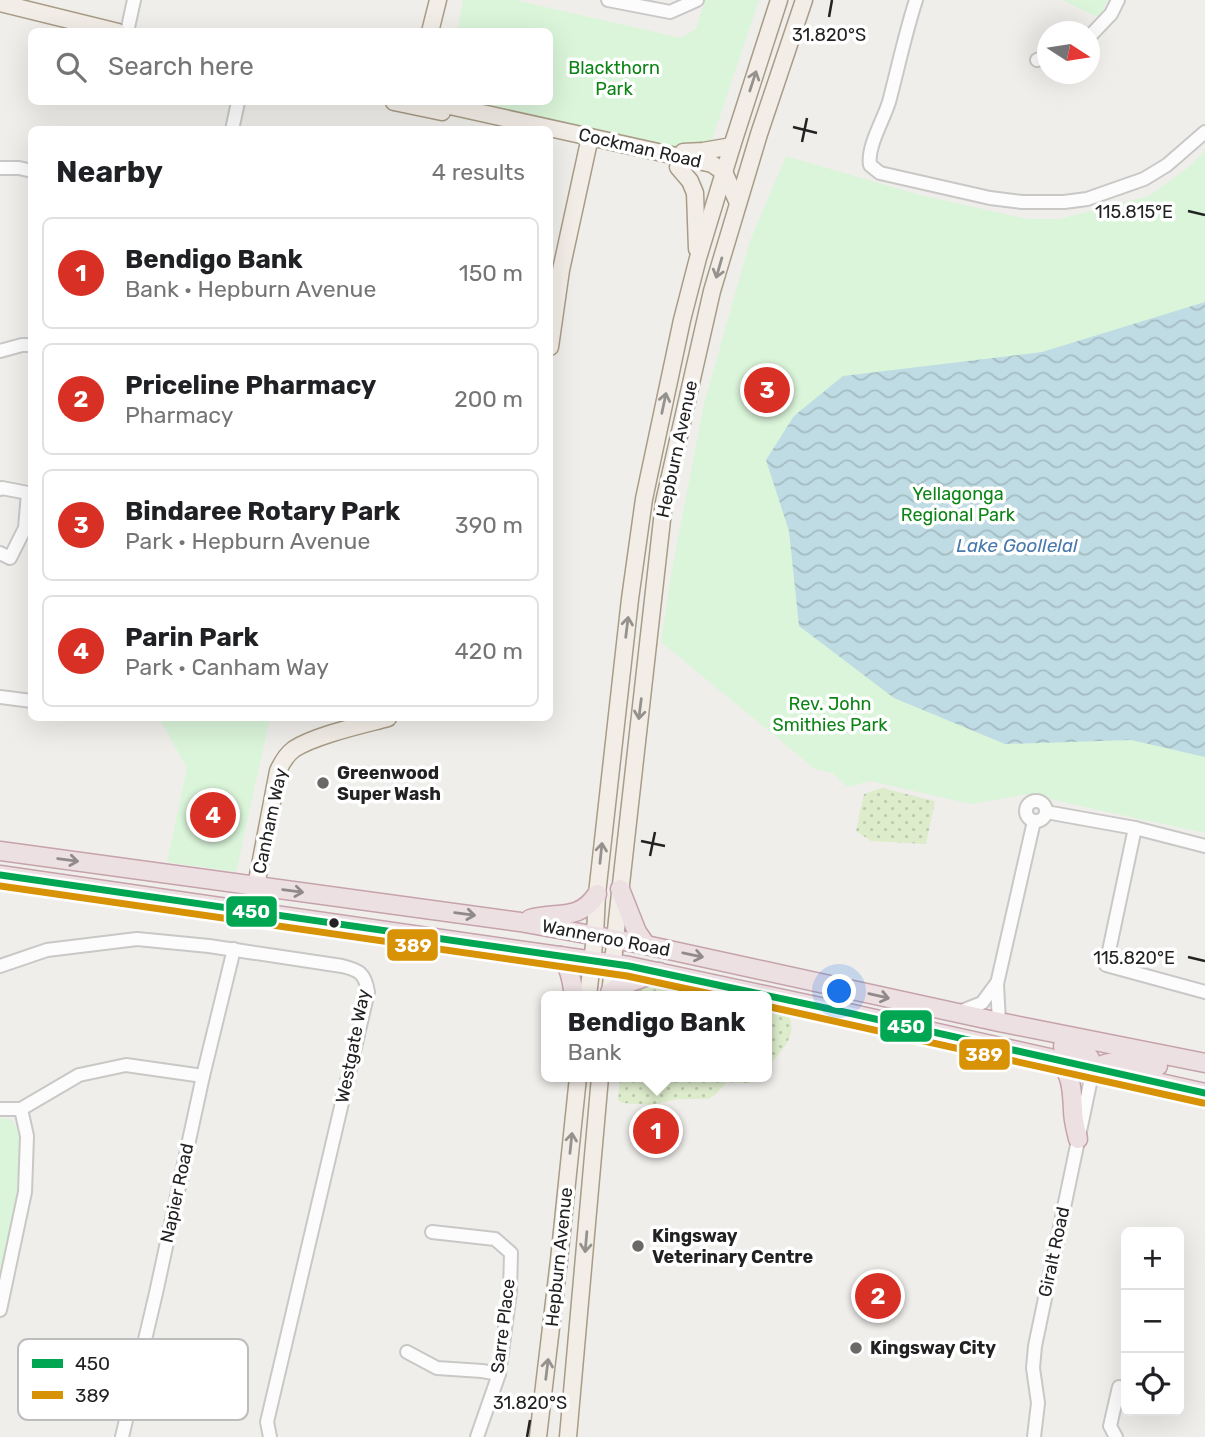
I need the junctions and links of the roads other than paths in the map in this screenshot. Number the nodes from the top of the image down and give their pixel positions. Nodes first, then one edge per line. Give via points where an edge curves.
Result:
1 (134, 0) edge
2 (438, 0) edge
3 (446, 0) edge
4 (608, 0) edge
5 (697, 0) edge
6 (779, 0) edge
7 (804, 0) edge
8 (916, 0) edge
9 (1118, 0) edge
10 (0, 3) edge
11 (0, 13) edge
12 (1100, 26) edge
13 (65, 28) edge
14 (102, 28) edge
15 (128, 28) edge
16 (431, 28) edge
17 (440, 28) edge
18 (237, 105) edge
19 (426, 105) edge
20 (427, 105) edge
21 (233, 126) edge
22 (498, 126) edge
23 (521, 126) edge
24 (1205, 132) edge
25 (553, 133) edge
26 (553, 138) edge
27 (584, 140) junction
28 (757, 142) junction
29 (732, 145) junction
30 (639, 149) junction
31 (678, 167) junction
32 (0, 168) edge
33 (28, 170) edge
34 (724, 172) junction
35 (738, 203) junction
36 (698, 258) junction
37 (553, 268) edge
38 (553, 326) edge
39 (28, 345) edge
40 (0, 351) edge
41 (0, 489) edge
42 (0, 554) edge
43 (0, 696) edge
44 (28, 700) edge
45 (345, 721) edge
46 (378, 721) edge
47 (1046, 812) junction
48 (1034, 821) junction
49 (1135, 828) junction
50 (1205, 846) edge
51 (0, 851) edge
52 (0, 876) edge
53 (251, 885) junction
54 (620, 889) junction
55 (597, 894) junction
56 (245, 912) junction
57 (520, 922) junction
58 (595, 936) junction
59 (615, 939) junction
60 (646, 945) junction
61 (234, 949) junction
62 (561, 956) junction
63 (592, 961) junction
64 (613, 964) junction
65 (0, 966) edge
66 (764, 970) junction
67 (659, 972) junction
68 (997, 984) junction
69 (574, 991) edge
70 (589, 991) edge
71 (610, 991) edge
72 (615, 991) edge
73 (747, 991) edge
74 (1205, 992) edge
75 (772, 996) edge
76 (816, 1006) junction
77 (949, 1011) junction
78 (999, 1022) junction
79 (1059, 1060) junction
80 (1205, 1063) edge
81 (1093, 1069) junction
82 (1205, 1073) edge
83 (203, 1076) junction
84 (578, 1082) edge
85 (600, 1082) edge
86 (1205, 1093) edge
87 (0, 1109) edge
88 (21, 1109) junction
89 (1077, 1139) junction
90 (432, 1232) dead end
91 (0, 1307) edge
92 (144, 1339) edge
93 (407, 1352) dead end
94 (499, 1374) junction
95 (1119, 1387) dead end
96 (270, 1437) edge
97 (477, 1437) edge
98 (538, 1437) edge
99 (568, 1437) edge
100 (1034, 1437) edge
101 (1116, 1437) edge

1 - 15 street
2 - 16 main road
3 - 17 main road
4 - 5 street via 670,12
29 -> 6 main road, Hepburn Avenue
7 - 28 main road, Hepburn Avenue
8 - 24 street via 870,151 870,166 880,173 990,198 1064,202 1144,179
9 - 12 street
10 - 14 main road
11 - 13 main road
18 - 21 street
19 - 22 main road, Cockman Road
20 - 23 main road, Cockman Road
25 - 27 main road, Cockman Road
26 - 27 main road, Cockman Road
27 - 30 main road, Cockman Road
27 - 31 main road, Cockman Road
27 - 37 main road
27 - 38 main road
28 - 34 main road, Cockman Road
28 - 35 main road, Hepburn Avenue
29 - 30 main road via 686,152 654,146
29 - 34 main road, Hepburn Avenue
30 - 34 main road, Cockman Road via 712,164
31 - 34 main road, Cockman Road via 710,175
31 - 36 main road via 695,193
32 - 33 street
34 - 35 main road, Cockman Road
34 - 36 main road, Hepburn Avenue
35 -> 54 main road, Hepburn Avenue via 712,291 664,502
55 -> 36 main road, Hepburn Avenue via 644,499
39 - 40 street
41 - 42 street via 28,493 26,528 10,558
43 - 44 street
45 - 53 main road, Canham Way via 296,736 276,754 268,775
46 - 53 main road, Canham Way via 311,741 285,758
47 - 48 street
47 - 48 street via 1038,800 1030,802 1026,813
47 - 49 street
48 - 68 street
49 - 50 street
49 - 74 street via 1107,965
51 -> 53 highway, Wanneroo Road
52 - 56 highway, Wanneroo Road
53 - 56 main road, Canham Way
53 -> 57 highway, Wanneroo Road
54 - 59 main road, Hepburn Avenue
54 - 60 highway
55 - 57 highway via 578,912
55 - 58 main road, Hepburn Avenue
56 - 62 highway, Wanneroo Road
57 - 58 highway, Wanneroo Road
58 - 59 highway, Wanneroo Road
58 - 63 main road, Hepburn Avenue
59 - 60 highway, Wanneroo Road
59 - 64 main road, Hepburn Avenue
60 -> 66 highway, Wanneroo Road
61 - 65 street, Westgate Way via 137,939 47,950
61 - 83 street, Napier Road
61 - 96 street, Westgate Way via 354,969 366,980 368,992 267,1422
62 - 63 highway, Wanneroo Road
62 - 69 highway
63 - 64 highway, Wanneroo Road
63 - 70 main road, Hepburn Avenue
64 - 67 highway, Wanneroo Road
64 - 71 main road, Hepburn Avenue
66 - 76 highway via 760,976 763,983 796,991
66 -> 77 highway, Wanneroo Road
67 - 72 highway
67 - 73 highway, Wanneroo Road
68 - 77 street via 982,1003
68 - 78 street
75 - 76 highway, Wanneroo Road
76 - 79 highway, Wanneroo Road
77 - 78 highway, Wanneroo Road
77 - 81 highway via 957,1023 1081,1050 1091,1059
78 - 80 highway, Wanneroo Road
79 - 81 highway, Wanneroo Road
79 - 89 highway via 1071,1085
81 - 82 highway via 1123,1060
81 - 86 highway, Wanneroo Road
81 - 89 street, Giralt Road
83 - 88 street via 126,1065 79,1076
83 - 92 street, Napier Road
98 -> 84 main road, Hepburn Avenue
85 -> 99 main road, Hepburn Avenue
87 - 88 street
88 - 91 street via 27,1136 25,1192
89 - 100 street, Giralt Road via 1035,1346 1038,1404
90 - 94 street, Sarre Place via 495,1239 511,1253
93 - 94 street via 437,1368
94 - 97 street, Sarre Place
95 - 101 street via 1110,1426

